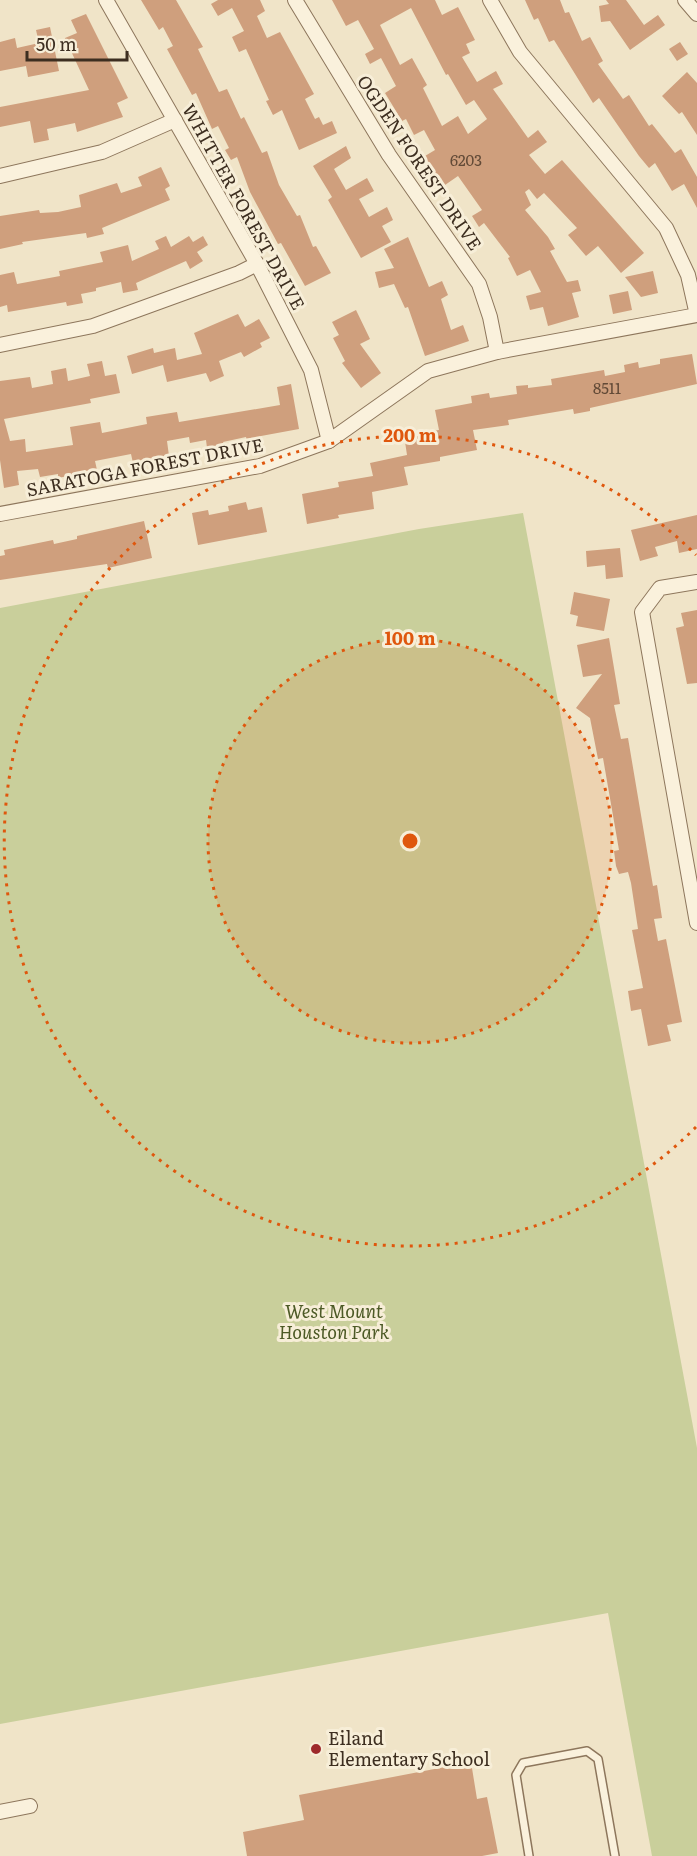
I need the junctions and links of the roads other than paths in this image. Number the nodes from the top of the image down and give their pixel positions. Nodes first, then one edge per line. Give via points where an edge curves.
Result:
1 (106, 0) edge
2 (295, 0) edge
3 (490, 0) edge
4 (686, 0) edge
5 (697, 14) edge
6 (175, 120) junction
7 (0, 176) edge
8 (257, 264) junction
9 (697, 315) edge
10 (0, 345) edge
11 (497, 352) junction
12 (329, 441) junction
13 (0, 514) edge
14 (697, 582) edge
15 (697, 922) edge
16 (30, 1806) dead end
17 (0, 1812) edge
18 (530, 1856) edge
19 (615, 1856) edge

1 - 6 street, WHITTER FOREST DRIVE
2 - 11 street, OGDEN FOREST DRIVE via 389,155 479,284
3 - 9 street via 520,52 666,228 688,275
4 - 5 street
6 - 7 street via 102,152
6 - 8 street, WHITTER FOREST DRIVE
8 - 10 street via 93,326
8 - 12 street, WHITTER FOREST DRIVE via 311,370
9 - 11 street, SARATOGA FOREST DRIVE
11 - 12 street, SARATOGA FOREST DRIVE via 428,371
12 - 13 street, SARATOGA FOREST DRIVE via 260,466
14 - 15 street via 660,588 642,612
16 - 17 street
18 - 19 lane via 516,1775 519,1767 587,1751 598,1759

